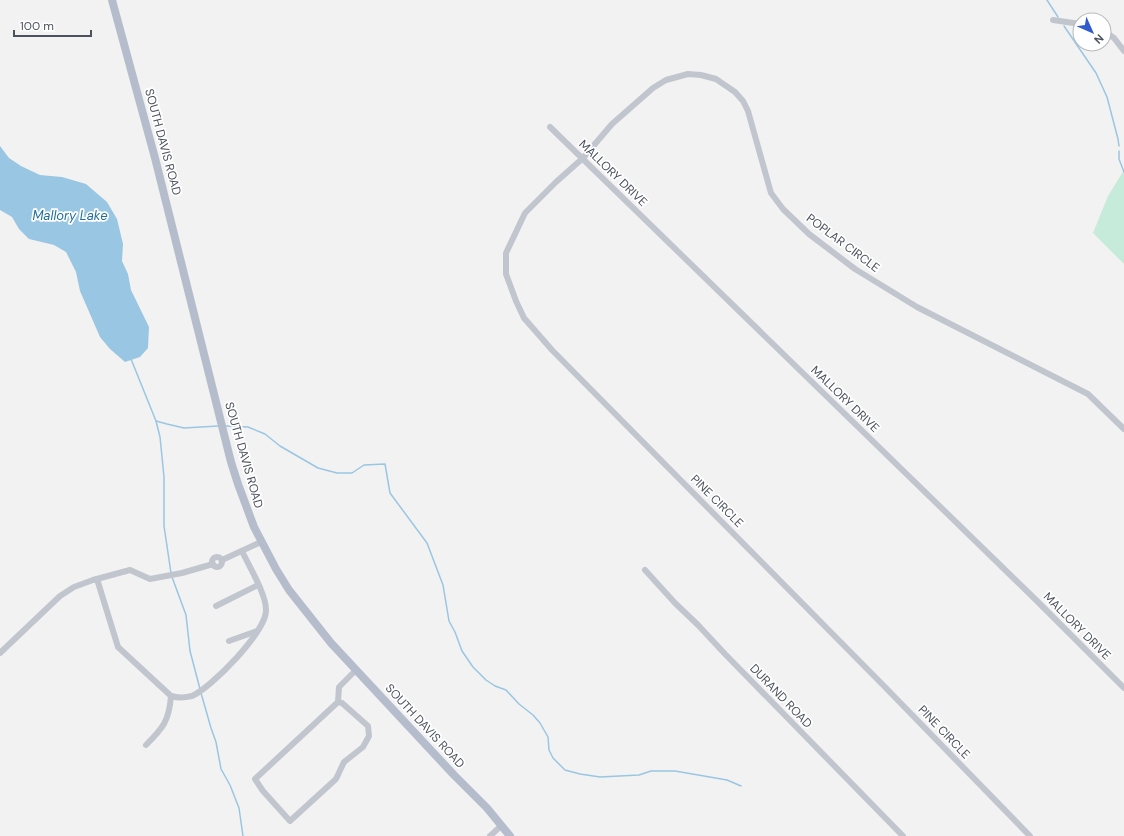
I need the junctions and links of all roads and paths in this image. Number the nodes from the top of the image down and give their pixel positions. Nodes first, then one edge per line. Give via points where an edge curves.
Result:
1 (112, 0) edge
2 (1053, 20) dead end
3 (1072, 23) edge
4 (1112, 37) edge
5 (1124, 51) edge
6 (550, 127) dead end
7 (583, 158) junction
8 (1124, 429) edge
9 (261, 542) junction
10 (242, 551) junction
11 (645, 570) dead end
12 (98, 579) junction
13 (258, 585) junction
14 (216, 606) dead end
15 (257, 632) junction
16 (229, 641) dead end
17 (0, 653) edge
18 (356, 670) junction
19 (1124, 688) edge
20 (171, 696) junction
21 (338, 702) junction
22 (146, 745) dead end
23 (501, 826) junction
24 (490, 836) edge
25 (510, 836) edge
26 (903, 836) edge
27 (1030, 836) edge

1 - 9 main road, SOUTH DAVIS ROAD via 155,158 231,462 245,506
2 - 3 street
4 - 5 street
6 - 7 street, MALLORY DRIVE
7 - 8 street, POPLAR CIRCLE via 612,124 659,84 688,74 716,79 736,92 745,104 771,193 783,209 809,234 855,269 917,307 1088,394
7 - 19 street, MALLORY DRIVE
7 - 27 street, PINE CIRCLE via 525,213 506,253 506,274 524,318 552,350
9 - 10 street
9 - 18 main road, SOUTH DAVIS ROAD via 289,590
10 - 12 street via 222,560 220,566 213,564 150,579 130,570
10 - 13 street
11 - 26 street, DURAND ROAD
12 - 17 street via 74,587 60,596
12 - 20 street via 118,647
13 - 14 street
13 - 15 street via 266,610 264,621
15 - 16 street
15 - 20 street via 239,655 205,688 192,696
18 - 21 street via 339,687
18 - 23 main road, SOUTH DAVIS ROAD via 487,808
20 - 22 street via 170,710 163,728
21 - 21 street via 255,779 290,821 336,779 344,762 363,747 369,736 368,726
23 - 24 street
23 - 25 main road, SOUTH DAVIS ROAD

